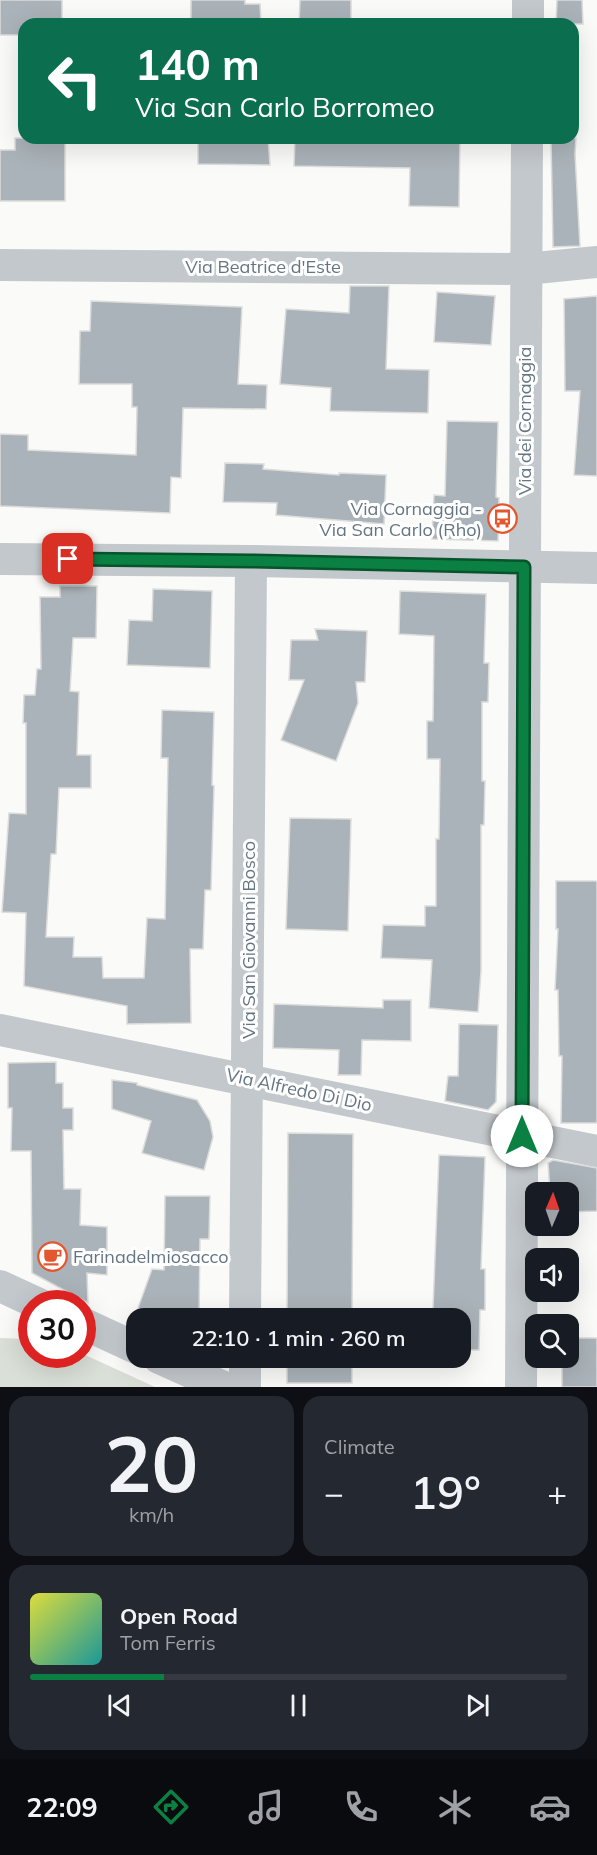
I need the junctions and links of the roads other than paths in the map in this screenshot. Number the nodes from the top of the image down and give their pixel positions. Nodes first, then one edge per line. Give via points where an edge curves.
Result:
1 (528, 0) edge
2 (528, 18) edge
3 (527, 144) edge
4 (597, 262) edge
5 (0, 265) edge
6 (526, 269) junction
7 (0, 559) edge
8 (251, 561) junction
9 (524, 567) junction
10 (597, 568) edge
11 (0, 1030) edge
12 (248, 1080) junction
13 (522, 1136) junction
14 (597, 1151) edge
15 (0, 1286) edge
16 (18, 1294) edge
17 (245, 1308) edge
18 (96, 1329) edge
19 (126, 1343) edge
20 (181, 1368) edge
21 (245, 1368) edge
22 (224, 1387) edge
23 (245, 1387) edge
24 (521, 1387) edge

1 - 2 street
3 - 6 street, Via dei Cornaggia
4 - 6 street, Via Beatrice d'Este
5 - 6 street, Via Beatrice d'Este
6 - 9 street, Via dei Cornaggia
7 - 8 street
8 - 9 street
8 - 12 street, Via San Giovanni Bosco
9 - 10 street
9 - 13 street, Via dei Cornaggia
11 - 12 street, Via Alfredo Di Dio
12 - 13 street, Via Alfredo Di Dio
12 - 17 street, Via San Giovanni Bosco
13 - 14 street, Via Alfredo Di Dio
13 - 24 street, Via dei Cornaggia
15 - 16 street
18 - 19 street
20 - 22 street
21 - 23 street

